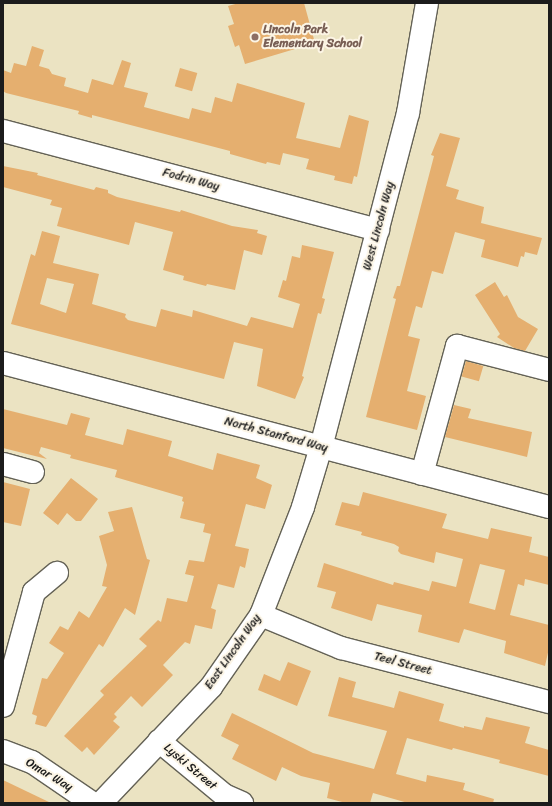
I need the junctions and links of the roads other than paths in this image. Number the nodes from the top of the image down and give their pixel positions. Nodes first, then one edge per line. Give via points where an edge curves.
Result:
1 (427, 3) edge
2 (3, 131) edge
3 (378, 230) junction
4 (3, 363) edge
5 (549, 370) edge
6 (321, 447) junction
7 (3, 464) edge
8 (33, 472) dead end
9 (422, 474) junction
10 (549, 507) edge
11 (56, 573) dead end
12 (261, 615) junction
13 (549, 702) edge
14 (3, 706) edge
15 (159, 741) junction
16 (3, 751) edge
17 (92, 803) edge
18 (101, 803) edge
19 (242, 803) edge

1 - 3 street, West Lincoln Way via 416,79
2 - 3 street, Fodrin Way
3 - 6 street, West Lincoln Way
4 - 6 street, North Stanford Way
5 - 9 street via 457,346
6 - 9 street, North Stanford Way
6 - 12 street, East Lincoln Way via 303,507
7 - 8 street
9 - 10 street, North Stanford Way
11 - 14 street via 34,592
12 - 13 street, Teel Street via 341,648
12 - 15 street, East Lincoln Way via 210,687
15 - 18 street, East Lincoln Way
15 - 19 street, Lyski Street via 224,795
16 - 17 street, Omar Way via 32,762

